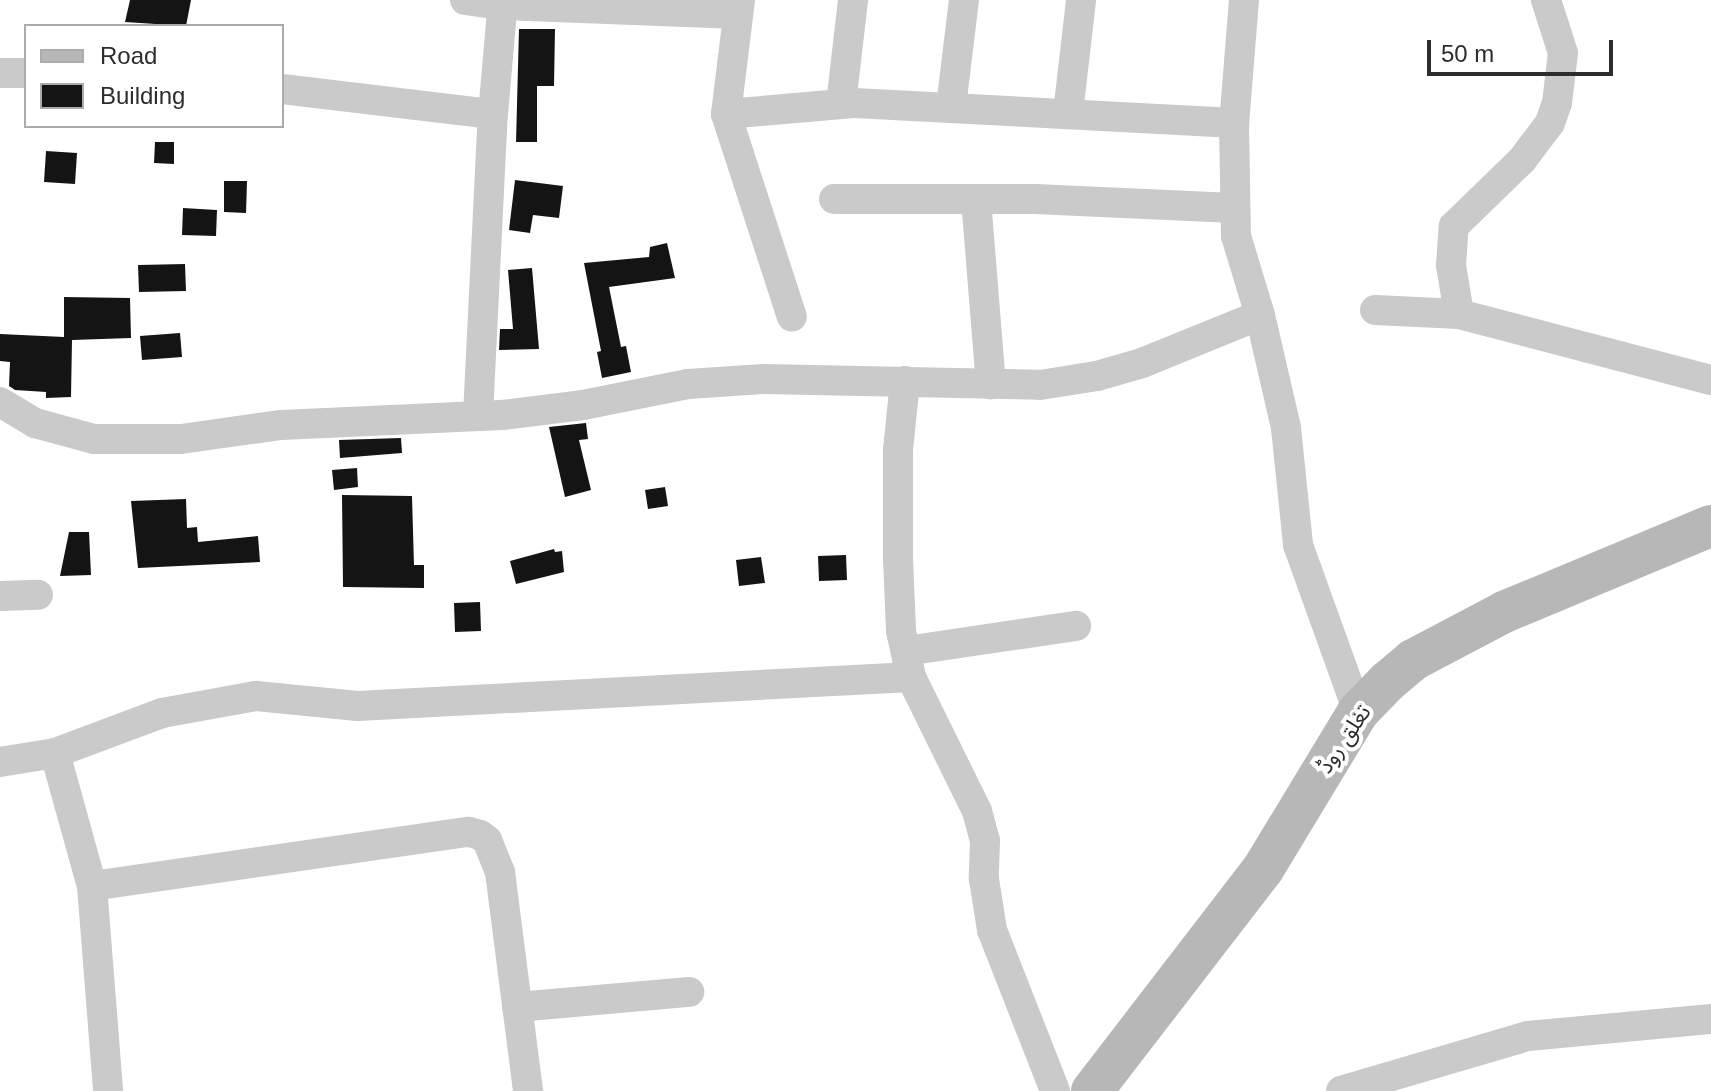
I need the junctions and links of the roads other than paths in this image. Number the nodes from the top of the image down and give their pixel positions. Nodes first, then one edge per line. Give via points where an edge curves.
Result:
1 (465, 0) edge
2 (853, 0) edge
3 (964, 0) edge
4 (1081, 0) edge
5 (1244, 0) edge
6 (1546, 0) edge
7 (503, 3) edge
8 (739, 7) edge
9 (0, 73) edge
10 (24, 73) edge
11 (284, 89) edge
12 (841, 104) junction
13 (951, 107) junction
14 (1068, 113) junction
15 (493, 114) junction
16 (726, 114) junction
17 (1234, 123) junction
18 (834, 199) dead end
19 (976, 199) junction
20 (1234, 208) junction
21 (1375, 310) dead end
22 (1459, 314) junction
23 (1260, 315) junction
24 (792, 317) dead end
25 (1711, 380) edge
26 (905, 381) junction
27 (991, 384) junction
28 (0, 402) edge
29 (478, 416) junction
30 (1711, 526) edge
31 (38, 595) dead end
32 (0, 596) edge
33 (1076, 626) dead end
34 (908, 664) junction
35 (1358, 712) junction
36 (55, 753) junction
37 (0, 762) edge
38 (92, 886) junction
39 (689, 992) dead end
40 (517, 1007) junction
41 (1711, 1019) edge
42 (108, 1091) edge
43 (528, 1091) edge
44 (1055, 1091) edge
45 (1092, 1091) edge
46 (1341, 1091) edge

1 - 7 street
2 - 12 street
3 - 13 street
4 - 14 street
5 - 17 street
6 - 22 street via 1563,53 1557,103 1550,123 1522,160 1454,226 1451,265
7 - 8 street
7 - 15 street
8 - 16 street
9 - 10 street
11 - 15 street
12 - 13 street
12 - 16 street
13 - 14 street
14 - 17 street
15 - 29 street
16 - 24 street
17 - 20 street
18 - 19 street
19 - 20 street
19 - 27 street
20 - 23 street via 1236,236
21 - 22 street
22 - 25 street
23 - 27 street via 1097,376 1040,385
23 - 35 street via 1286,428 1298,545
26 - 27 street
26 - 29 street via 688,384 583,405
26 - 34 street via 898,450 898,559
28 - 29 street via 35,423 94,439 181,439 281,425
30 - 35 street, تغلق روڈ via 1456,635 1413,660
31 - 32 street
33 - 34 street
34 - 36 street via 358,706 256,696 162,713
34 - 44 street via 977,811 985,841 992,930
35 - 45 street, تغلق روڈ via 1263,869
36 - 37 street
36 - 38 street
38 - 40 street via 469,832 480,835 500,872
38 - 42 street
39 - 40 street
40 - 43 street
41 - 46 street via 1528,1036

